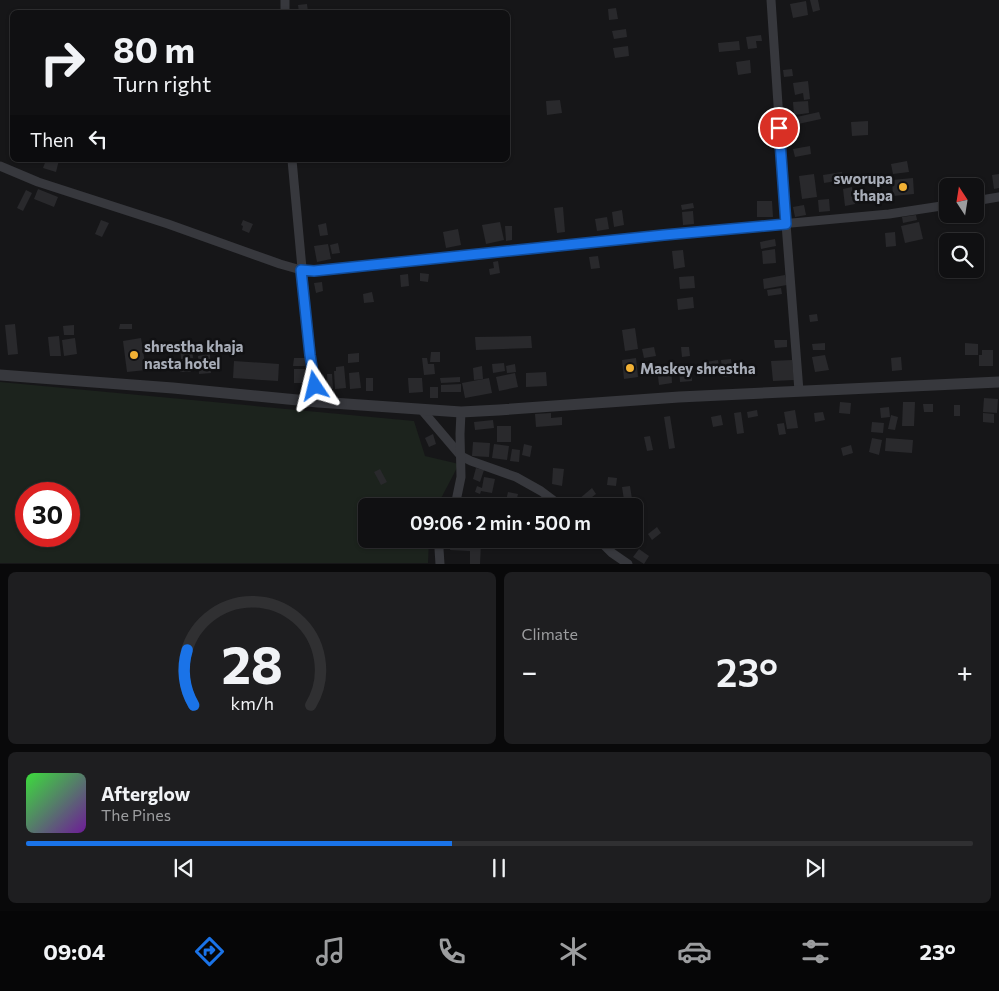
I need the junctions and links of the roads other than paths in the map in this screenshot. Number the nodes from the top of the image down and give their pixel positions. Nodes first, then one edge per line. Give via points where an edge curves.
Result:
1 (771, 0) edge
2 (292, 162) edge
3 (0, 166) edge
4 (999, 197) edge
5 (984, 200) edge
6 (939, 206) edge
7 (786, 224) junction
8 (301, 270) junction
9 (0, 376) edge
10 (999, 382) edge
11 (799, 390) junction
12 (318, 402) junction
13 (421, 409) junction
14 (461, 412) junction
15 (461, 456) junction
16 (457, 498) edge
17 (551, 498) edge
18 (440, 548) edge
19 (607, 548) edge
20 (440, 564) edge
21 (628, 564) edge

1 - 7 street
2 - 8 street
3 - 8 street via 38,182
4 - 5 street
6 - 7 street
7 - 8 street
7 - 11 street
8 - 12 street
9 - 12 street
10 - 11 street
11 - 14 street
12 - 13 street
13 - 14 street
13 - 15 street
14 - 15 street
15 - 16 street
15 - 17 street via 516,477
18 - 20 street
19 - 21 street

